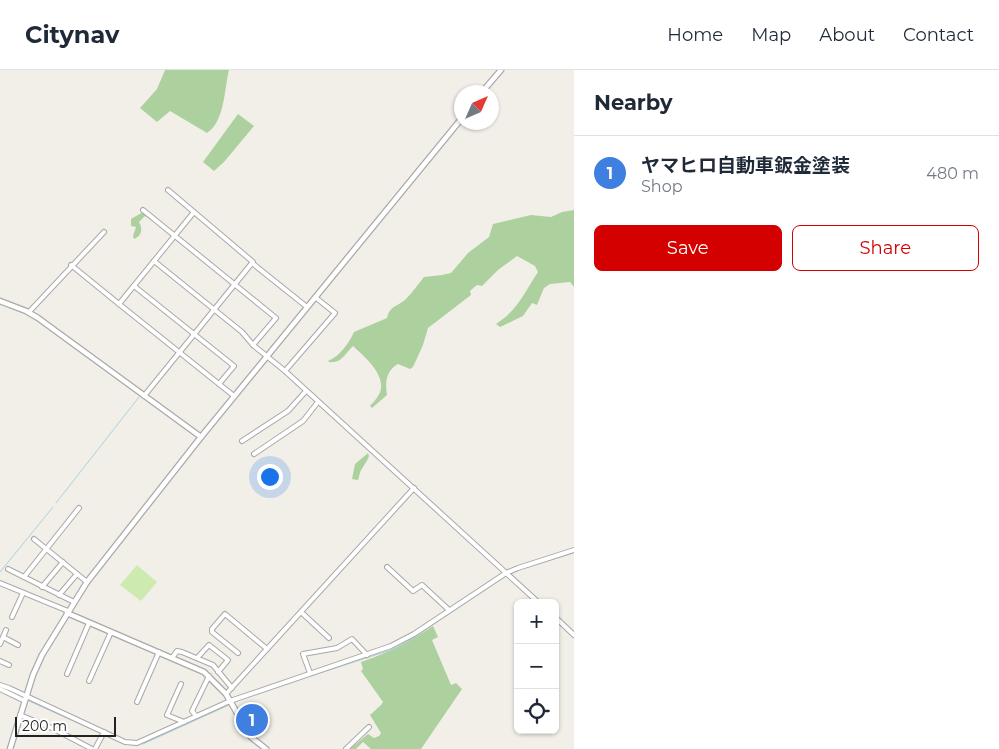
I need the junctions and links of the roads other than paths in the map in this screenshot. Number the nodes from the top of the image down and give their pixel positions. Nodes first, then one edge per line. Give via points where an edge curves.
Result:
1 (501, 70) edge
2 (488, 85) edge
3 (454, 128) edge
4 (168, 190) dead end
5 (142, 210) dead end
6 (194, 212) junction
7 (104, 232) dead end
8 (174, 236) junction
9 (154, 261) junction
10 (252, 263) junction
11 (71, 265) junction
12 (234, 284) junction
13 (134, 286) junction
14 (315, 297) junction
15 (0, 301) edge
16 (120, 304) junction
17 (307, 307) junction
18 (214, 310) junction
19 (29, 312) junction
20 (194, 334) junction
21 (253, 345) junction
22 (179, 352) junction
23 (267, 356) junction
24 (285, 371) junction
25 (219, 384) junction
26 (306, 392) junction
27 (144, 396) junction
28 (234, 396) junction
29 (318, 402) junction
30 (201, 437) junction
31 (242, 441) dead end
32 (254, 454) dead end
33 (414, 488) junction
34 (79, 508) dead end
35 (34, 539) dead end
36 (46, 549) junction
37 (574, 550) edge
38 (62, 562) junction
39 (387, 567) dead end
40 (8, 569) dead end
41 (506, 573) junction
42 (77, 574) junction
43 (24, 577) junction
44 (87, 582) junction
45 (0, 583) edge
46 (42, 587) junction
47 (23, 594) junction
48 (59, 595) junction
49 (535, 599) edge
50 (74, 602) junction
51 (450, 610) junction
52 (68, 612) junction
53 (301, 612) junction
54 (12, 617) dead end
55 (559, 622) edge
56 (90, 623) junction
57 (6, 630) dead end
58 (111, 632) junction
59 (574, 635) edge
60 (3, 637) junction
61 (329, 638) dead end
62 (0, 644) edge
63 (18, 645) dead end
64 (267, 648) junction
65 (159, 652) junction
66 (238, 653) dead end
67 (367, 655) junction
68 (172, 658) junction
69 (198, 658) junction
70 (0, 661) edge
71 (9, 665) dead end
72 (218, 672) junction
73 (310, 673) junction
74 (67, 674) dead end
75 (209, 676) junction
76 (89, 681) dead end
77 (181, 684) dead end
78 (0, 685) edge
79 (232, 688) junction
80 (0, 689) edge
81 (226, 694) junction
82 (25, 698) junction
83 (230, 701) junction
84 (137, 702) dead end
85 (20, 715) junction
86 (196, 716) junction
87 (184, 722) junction
88 (369, 727) dead end
89 (104, 732) junction
90 (10, 749) edge
91 (94, 749) edge
92 (266, 749) edge
93 (346, 749) edge

1 - 2 street
3 - 14 street
4 - 6 street
5 - 8 street
6 - 8 street
6 - 10 street
7 - 11 street
8 - 9 street
8 - 12 street
9 - 13 street
9 - 18 street
10 - 12 street
10 - 17 street
11 - 16 street
11 - 19 street
12 - 18 street
12 - 21 street via 276,318
13 - 16 street
13 - 20 street
14 - 17 street
14 - 24 street via 335,313
15 - 19 street
16 - 22 street
17 - 23 street
18 - 20 street
18 - 21 street
19 - 27 street
20 - 22 street
20 - 25 street via 234,366
21 - 23 street
22 - 25 street
22 - 27 street
23 - 24 street
23 - 28 street
24 - 26 street
25 - 28 street
26 - 29 street
26 - 31 street via 288,411
27 - 30 street
28 - 30 street
29 - 32 street via 303,421
29 - 33 street
30 - 44 street
33 - 41 street
33 - 53 street
34 - 36 street
35 - 36 street
36 - 38 street
36 - 43 street
37 - 41 street
38 - 42 street
38 - 46 street
39 - 51 street via 413,591 422,585
40 - 43 street
41 - 49 street
41 - 51 street
42 - 44 street
42 - 48 street
43 - 46 street
44 - 50 street
45 - 47 street
46 - 48 street
47 - 52 street
47 - 54 street
48 - 50 street
50 - 52 street
51 - 67 street via 404,640
52 - 56 street
52 - 82 street via 42,655
53 - 61 street
53 - 64 street
55 - 59 street
56 - 58 street
56 - 74 street
57 - 60 street
58 - 65 street
58 - 76 street
60 - 62 street
60 - 63 street
64 - 66 street via 225,614 212,632
64 - 79 street
65 - 68 street
65 - 84 street
67 - 73 street
67 - 73 street via 352,639 337,648 303,654
68 - 69 street via 177,651
68 - 75 street
69 - 72 street
69 - 72 street via 209,645 228,660
70 - 71 street
72 - 79 street
73 - 83 street
75 - 81 street
75 - 86 street via 192,711
77 - 87 street via 167,715
78 - 82 street
79 - 81 street
80 - 82 street
81 - 83 street
82 - 85 street
82 - 89 street
83 - 86 street
83 - 92 street via 251,737
85 - 90 street
85 - 91 street
86 - 87 street
87 - 89 street via 137,743 125,742
88 - 93 street
89 - 91 street

